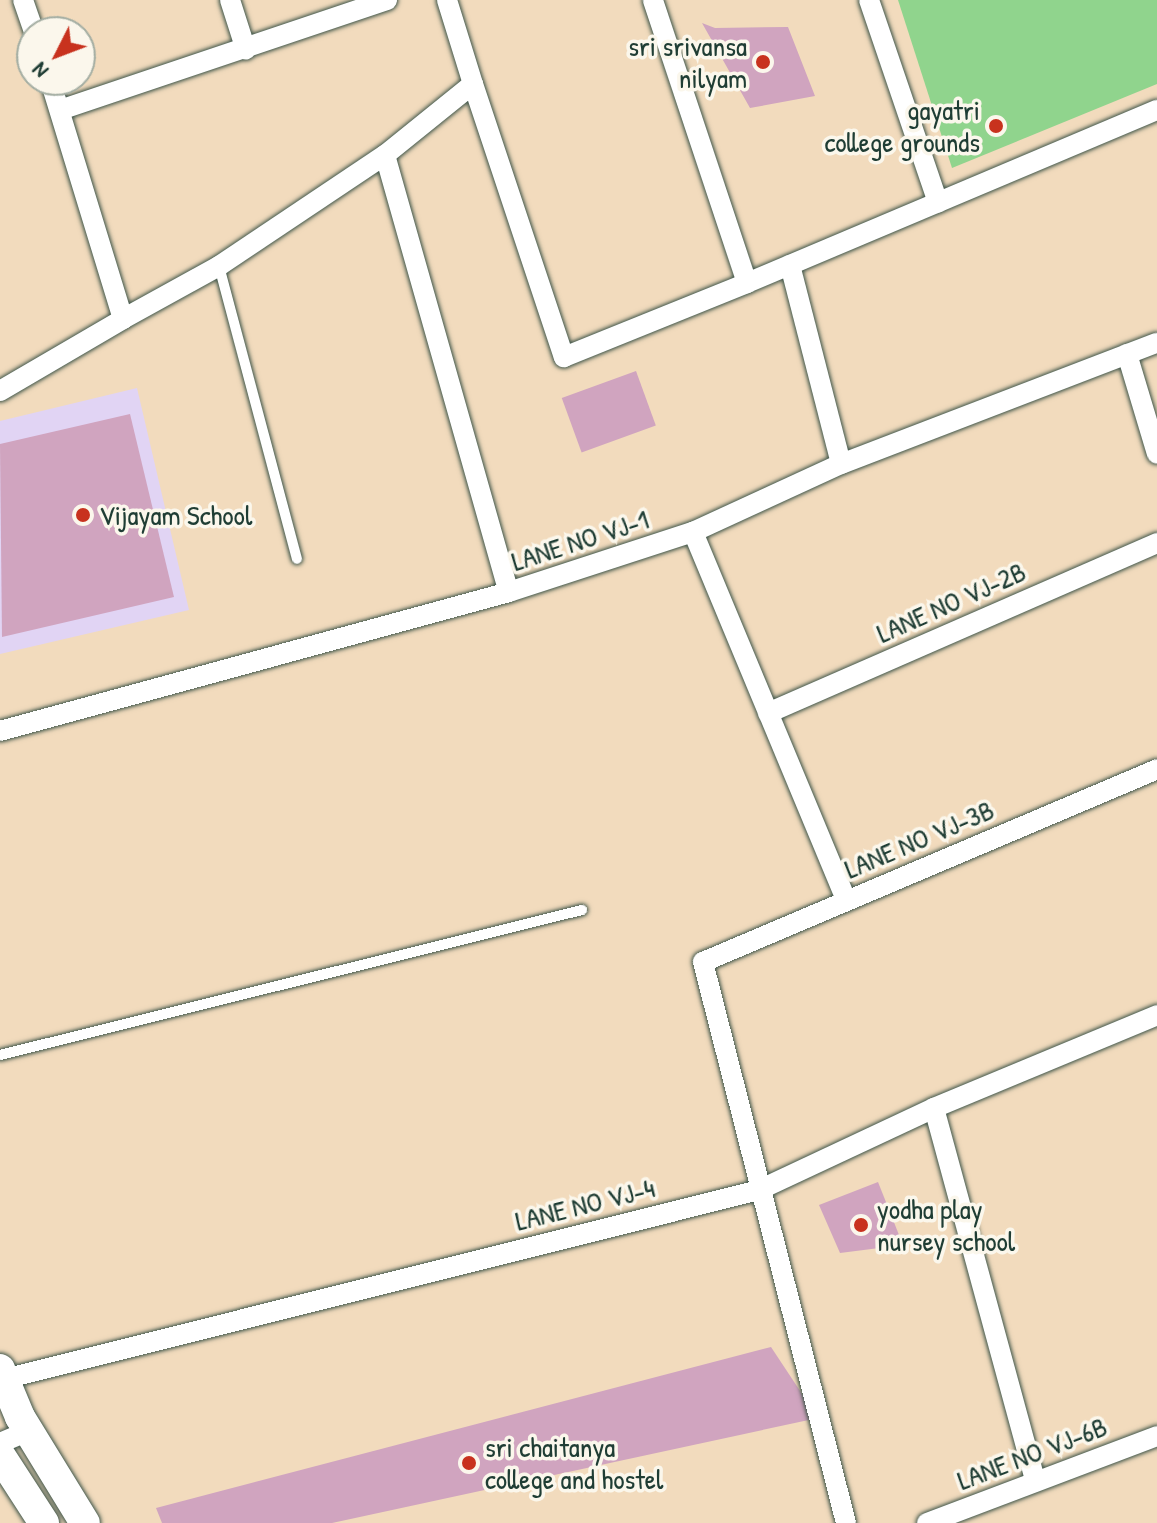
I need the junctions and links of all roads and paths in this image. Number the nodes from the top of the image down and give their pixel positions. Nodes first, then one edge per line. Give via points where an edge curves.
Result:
1 (230, 0) edge
2 (387, 0) edge
3 (447, 0) edge
4 (653, 0) edge
5 (869, 0) edge
6 (246, 50) junction
7 (473, 84) junction
8 (55, 96) edge
9 (60, 110) junction
10 (1157, 110) edge
11 (385, 155) junction
12 (938, 203) junction
13 (790, 265) junction
14 (219, 266) junction
15 (747, 283) junction
16 (123, 319) junction
17 (1157, 343) edge
18 (1127, 354) junction
19 (0, 391) edge
20 (1157, 454) edge
21 (841, 464) junction
22 (693, 532) junction
23 (1157, 543) edge
24 (297, 559) dead end
25 (509, 592) junction
26 (768, 713) junction
27 (0, 731) edge
28 (1157, 769) edge
29 (846, 900) junction
30 (582, 910) dead end
31 (1157, 1015) edge
32 (0, 1055) edge
33 (934, 1108) junction
34 (759, 1190) junction
35 (2, 1374) edge
36 (28, 1431) junction
37 (1157, 1436) edge
38 (0, 1443) edge
39 (0, 1455) edge
40 (1035, 1481) junction
41 (44, 1523) edge
42 (85, 1523) edge
43 (846, 1523) edge
44 (927, 1523) edge

1 - 6 street
2 - 6 street
3 - 7 street
4 - 15 street
5 - 12 street
6 - 9 street
7 - 11 street
7 - 15 street via 564,357
8 - 9 street
9 - 16 street
10 - 12 street
11 - 14 street
11 - 25 street
12 - 13 street
13 - 15 street
13 - 21 street
14 - 16 street
14 - 24 lane
16 - 19 street
17 - 18 street, LANE NO VJ-1
18 - 20 street
18 - 21 street, LANE NO VJ-1
21 - 22 street, LANE NO VJ-1
22 - 25 street, LANE NO VJ-1
22 - 26 street
23 - 26 street, LANE NO VJ-2B
25 - 27 street, LANE NO VJ-1
26 - 29 street
28 - 29 street, LANE NO VJ-3B
29 - 34 street, LANE NO VJ-3B via 703,962
30 - 32 lane
31 - 33 street, LANE NO VJ-4
33 - 34 street, LANE NO VJ-4
33 - 40 street
34 - 35 street, LANE NO VJ-4
34 - 43 street
35 - 36 main road
36 - 38 street
36 - 42 main road
37 - 40 street, LANE NO VJ-6B
39 - 41 main road
40 - 44 street, LANE NO VJ-6B

